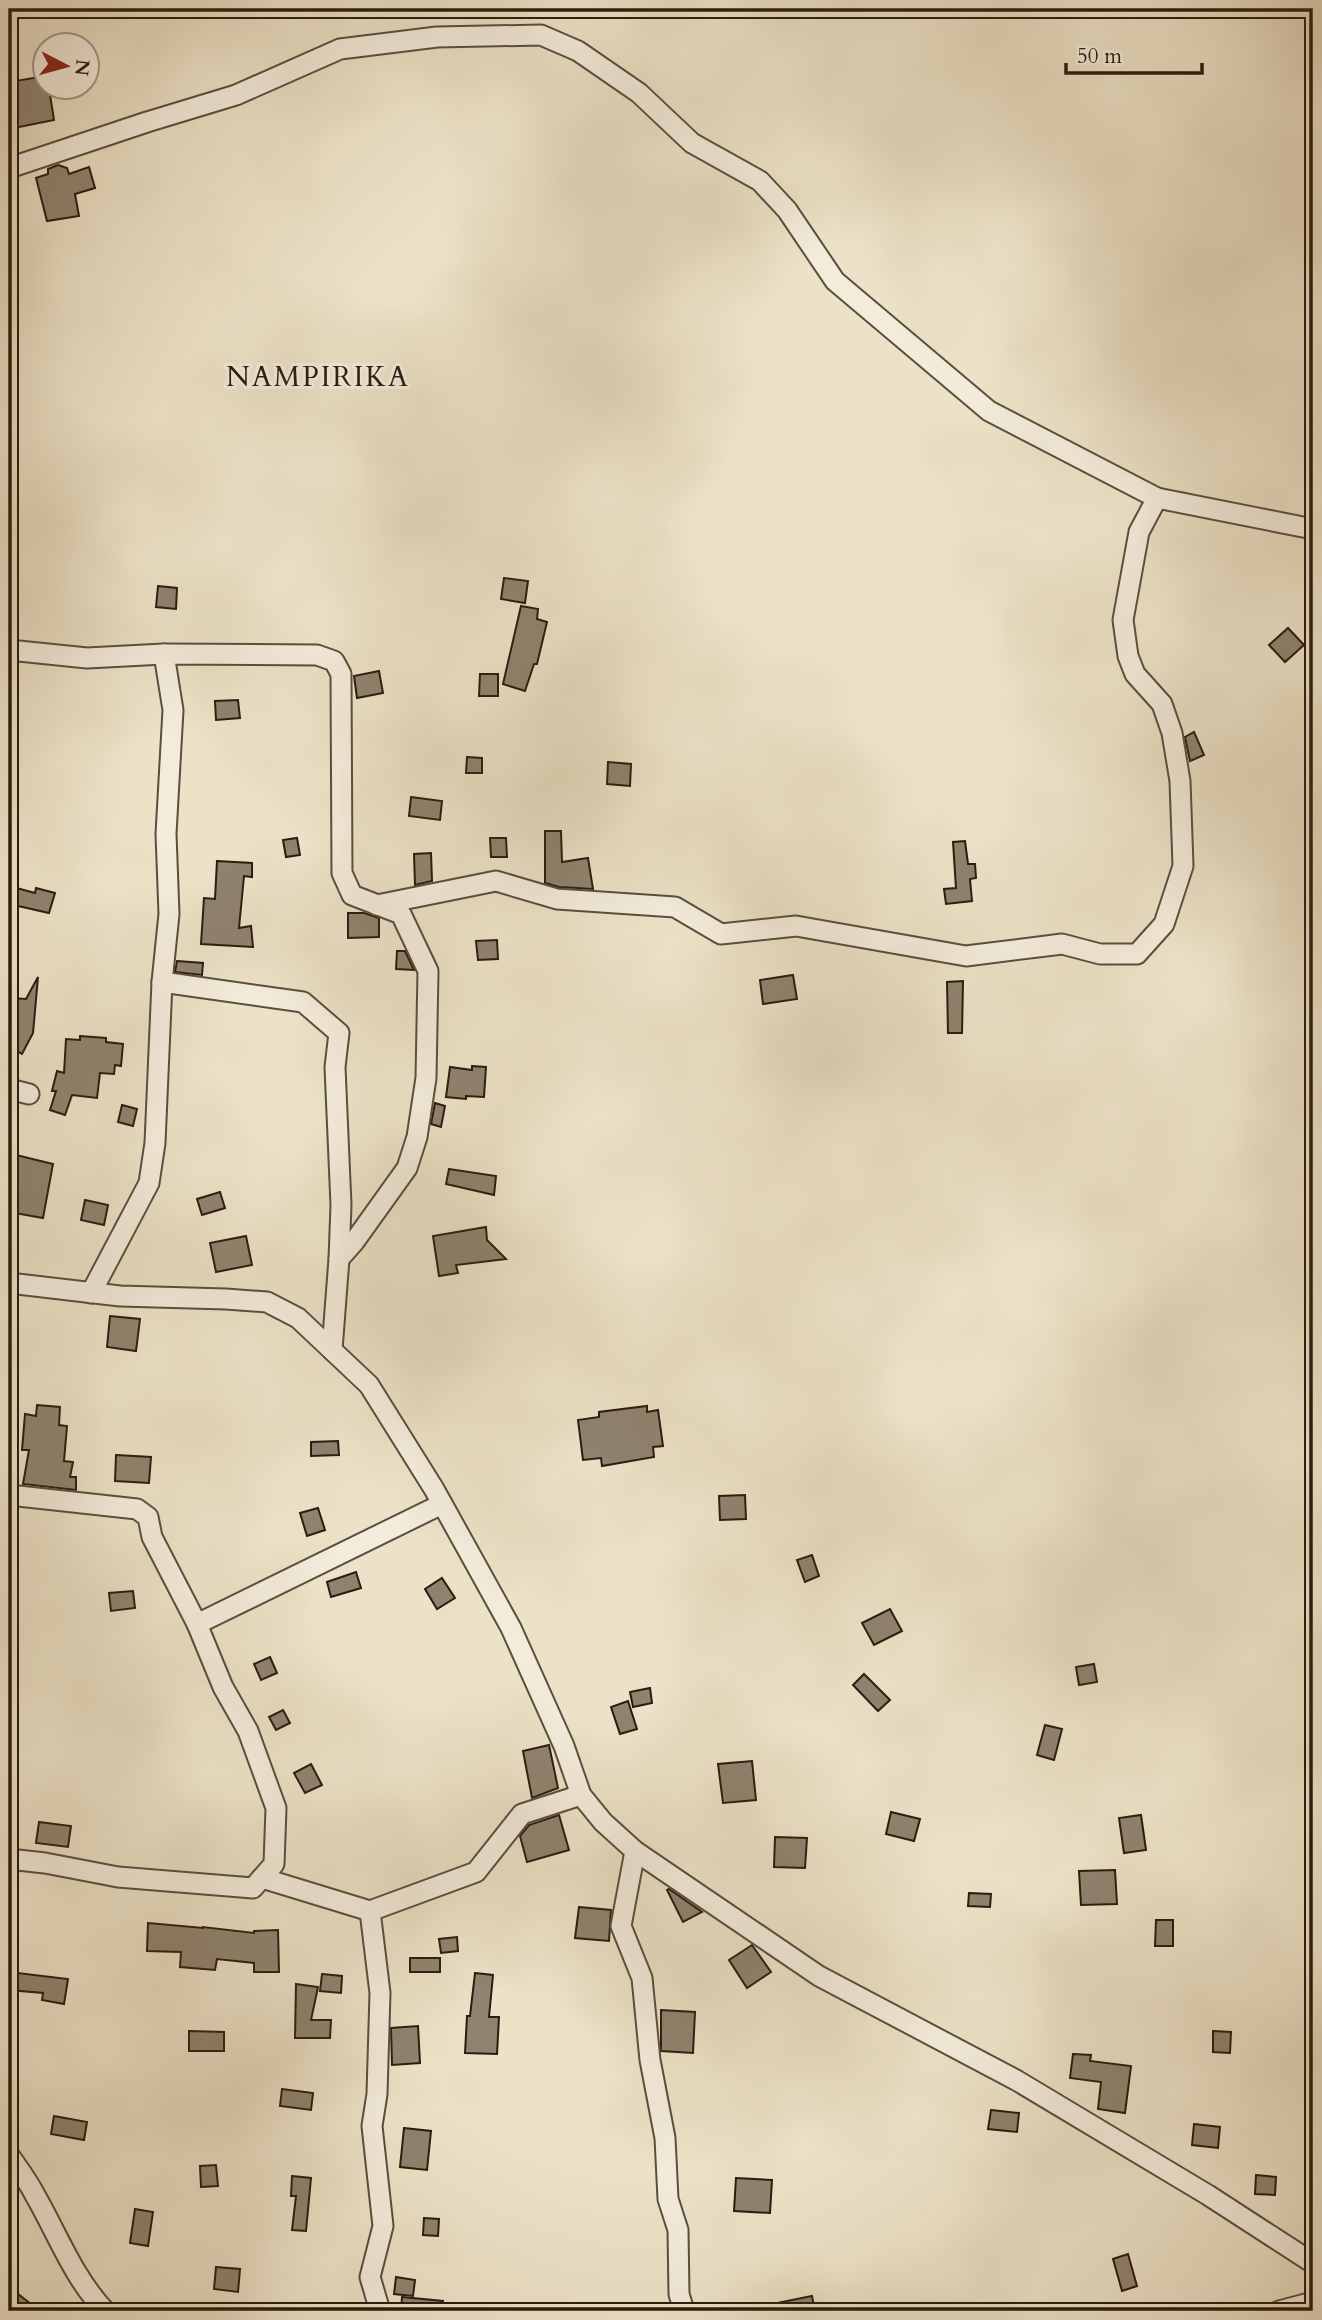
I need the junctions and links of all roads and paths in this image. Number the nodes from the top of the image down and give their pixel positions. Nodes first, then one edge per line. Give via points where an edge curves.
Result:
1 (9, 168) edge
2 (1157, 498) junction
3 (1313, 529) edge
4 (9, 650) edge
5 (164, 654) junction
6 (377, 905) junction
7 (162, 982) junction
8 (9, 1089) edge
9 (29, 1094) dead end
10 (339, 1259) junction
11 (9, 1283) edge
12 (91, 1293) junction
13 (332, 1350) junction
14 (9, 1495) edge
15 (442, 1504) junction
16 (197, 1624) junction
17 (580, 1795) junction
18 (635, 1851) junction
19 (9, 1859) edge
20 (262, 1878) junction
21 (370, 1911) junction
22 (9, 2155) edge
23 (1313, 2263) edge
24 (1313, 2302) edge
25 (104, 2311) edge
26 (380, 2311) edge
27 (684, 2311) edge
28 (1279, 2311) edge

1 - 2 street via 236,95 340,48 436,37 541,35 578,51 639,93 692,143 760,181 787,210 835,281 989,411
2 - 3 street
2 - 6 street via 1139,532 1123,631 1135,674 1162,704 1172,733 1180,781 1182,866 1164,924 1138,954 1100,954 1062,944 966,956 796,926 721,934 675,907 557,899 496,881
4 - 5 street via 87,657
5 - 6 street via 317,655 334,661 341,674 342,873 352,895
5 - 7 street via 173,710 166,834 169,914
6 - 10 street via 401,914 428,971 426,1078 407,1168
7 - 10 street via 303,1002 338,1033
7 - 12 street via 149,1183
8 - 9 street
10 - 13 street
11 - 12 street
12 - 13 street via 267,1302 298,1318
13 - 15 street via 369,1385
14 - 16 street via 137,1509 148,1517 152,1537
15 - 16 street
15 - 17 street via 511,1628 564,1746
16 - 20 street via 223,1687 248,1731 276,1808 274,1864
17 - 18 street
17 - 21 street via 522,1814 476,1872
18 - 23 street via 819,1976 1016,2080
18 - 27 street via 621,1926 642,1978 650,2060 665,2138 668,2199 678,2230 679,2294
19 - 20 street via 118,1877 253,1888
20 - 21 street
21 - 26 street via 380,1993 372,2126 383,2226 370,2277
22 - 25 street via 64,2254
24 - 28 street

